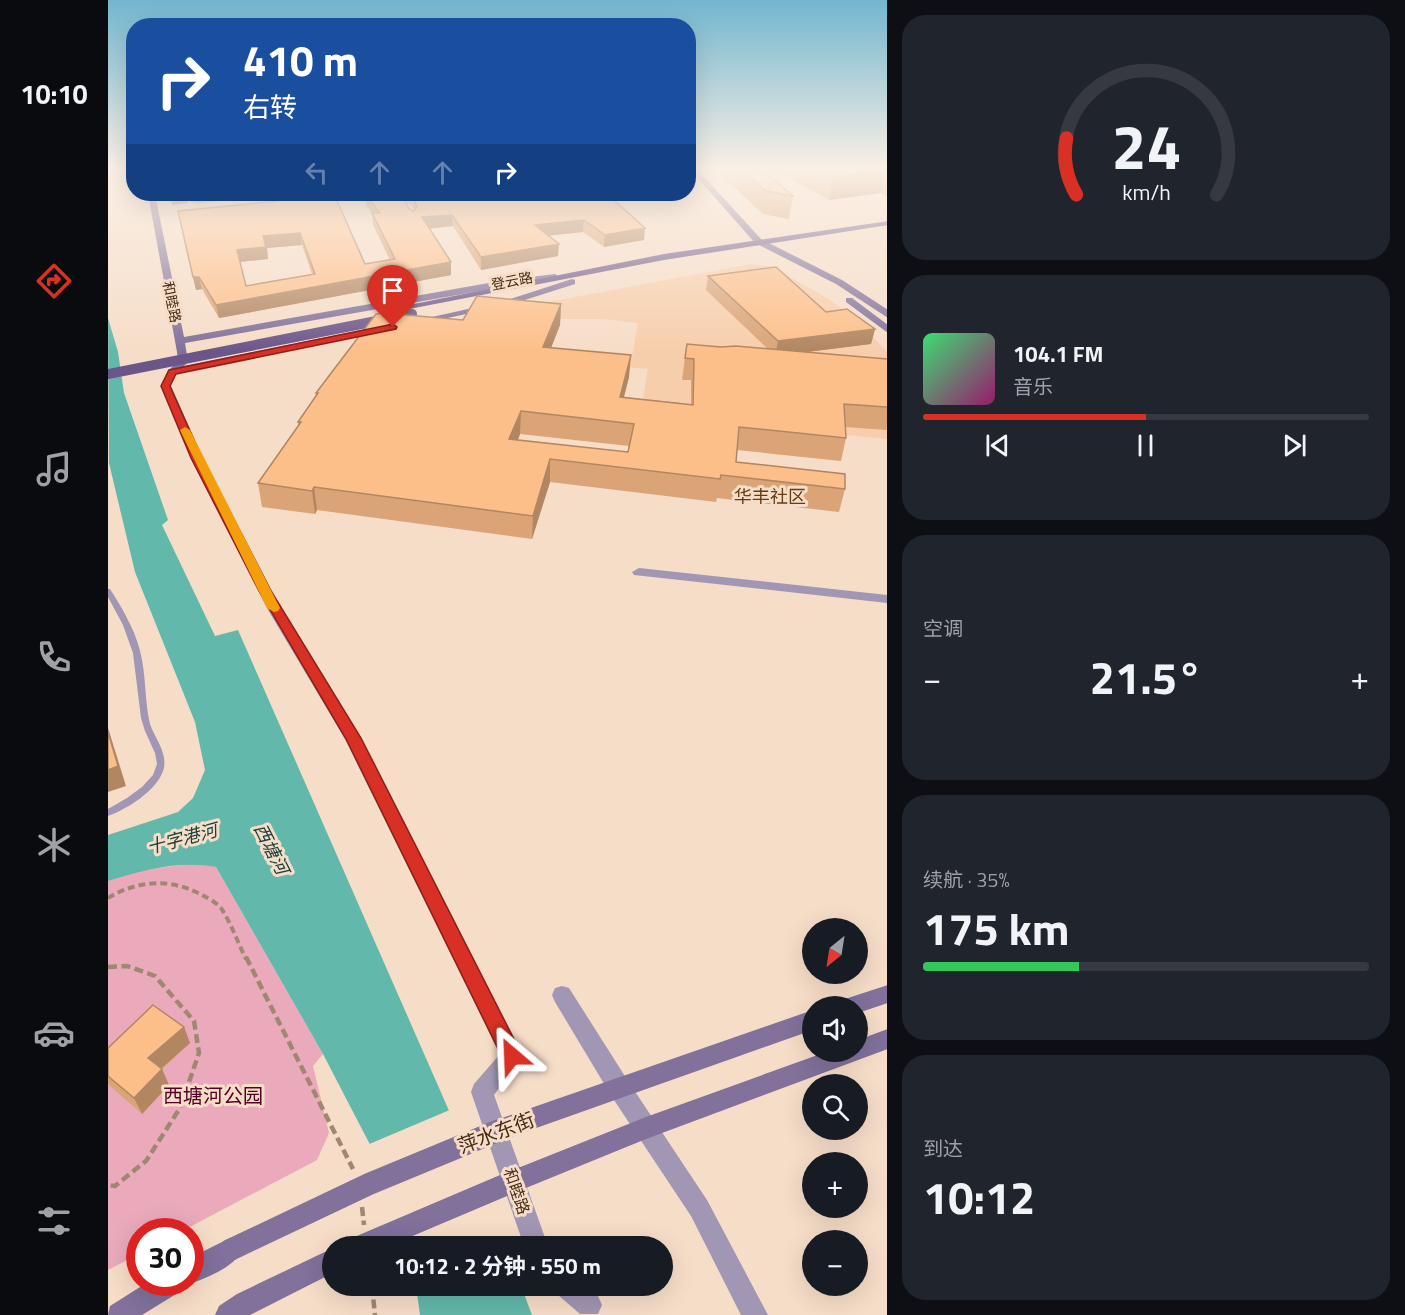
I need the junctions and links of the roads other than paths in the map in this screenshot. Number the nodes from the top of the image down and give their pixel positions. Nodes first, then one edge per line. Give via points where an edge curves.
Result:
1 (158, 229) edge
2 (746, 229) edge
3 (849, 229) edge
4 (887, 230) edge
5 (759, 244) junction
6 (772, 246) junction
7 (569, 279) junction
8 (408, 311) junction
9 (887, 314) edge
10 (887, 329) edge
11 (180, 340) junction
12 (108, 365) edge
13 (172, 372) junction
14 (108, 374) edge
15 (639, 572) dead end
16 (108, 591) edge
17 (887, 599) edge
18 (108, 813) edge
19 (887, 994) edge
20 (562, 995) dead end
21 (868, 1001) edge
22 (802, 1024) edge
23 (887, 1039) edge
24 (868, 1046) edge
25 (826, 1062) edge
26 (620, 1089) junction
27 (646, 1128) junction
28 (376, 1236) edge
29 (532, 1236) edge
30 (204, 1264) edge
31 (322, 1266) edge
32 (150, 1296) edge
33 (579, 1296) edge
34 (589, 1305) dead end
35 (237, 1309) edge
36 (119, 1315) edge
37 (755, 1315) edge

1 - 11 street, 和睦路
2 - 5 street
3 - 5 main road, 登云路
4 - 6 main road
5 - 6 street
5 - 7 main road, 登云路
5 - 10 street via 830,287
6 - 9 street
7 - 8 main road, 登云路
7 - 11 street via 500,284
7 - 13 street via 506,303
8 - 12 main road, 登云路
8 - 14 main road, 登云路, bridge
11 - 13 street, 和睦路 via 183,362
13 - 29 street, 和睦路 via 166,386 197,458 275,610 353,738 512,1056 482,1092
15 - 17 street
16 - 18 lane via 122,615 139,662 143,707 160,768 153,782
19 - 21 street
20 - 26 street
22 - 26 street, 萍水东街
23 - 24 street
25 - 27 street
26 - 27 street
26 - 30 street, 萍水东街, bridge via 502,1130 369,1184
27 - 28 street, bridge
27 - 37 street via 699,1208
31 - 35 street
32 - 36 street
33 - 34 street

